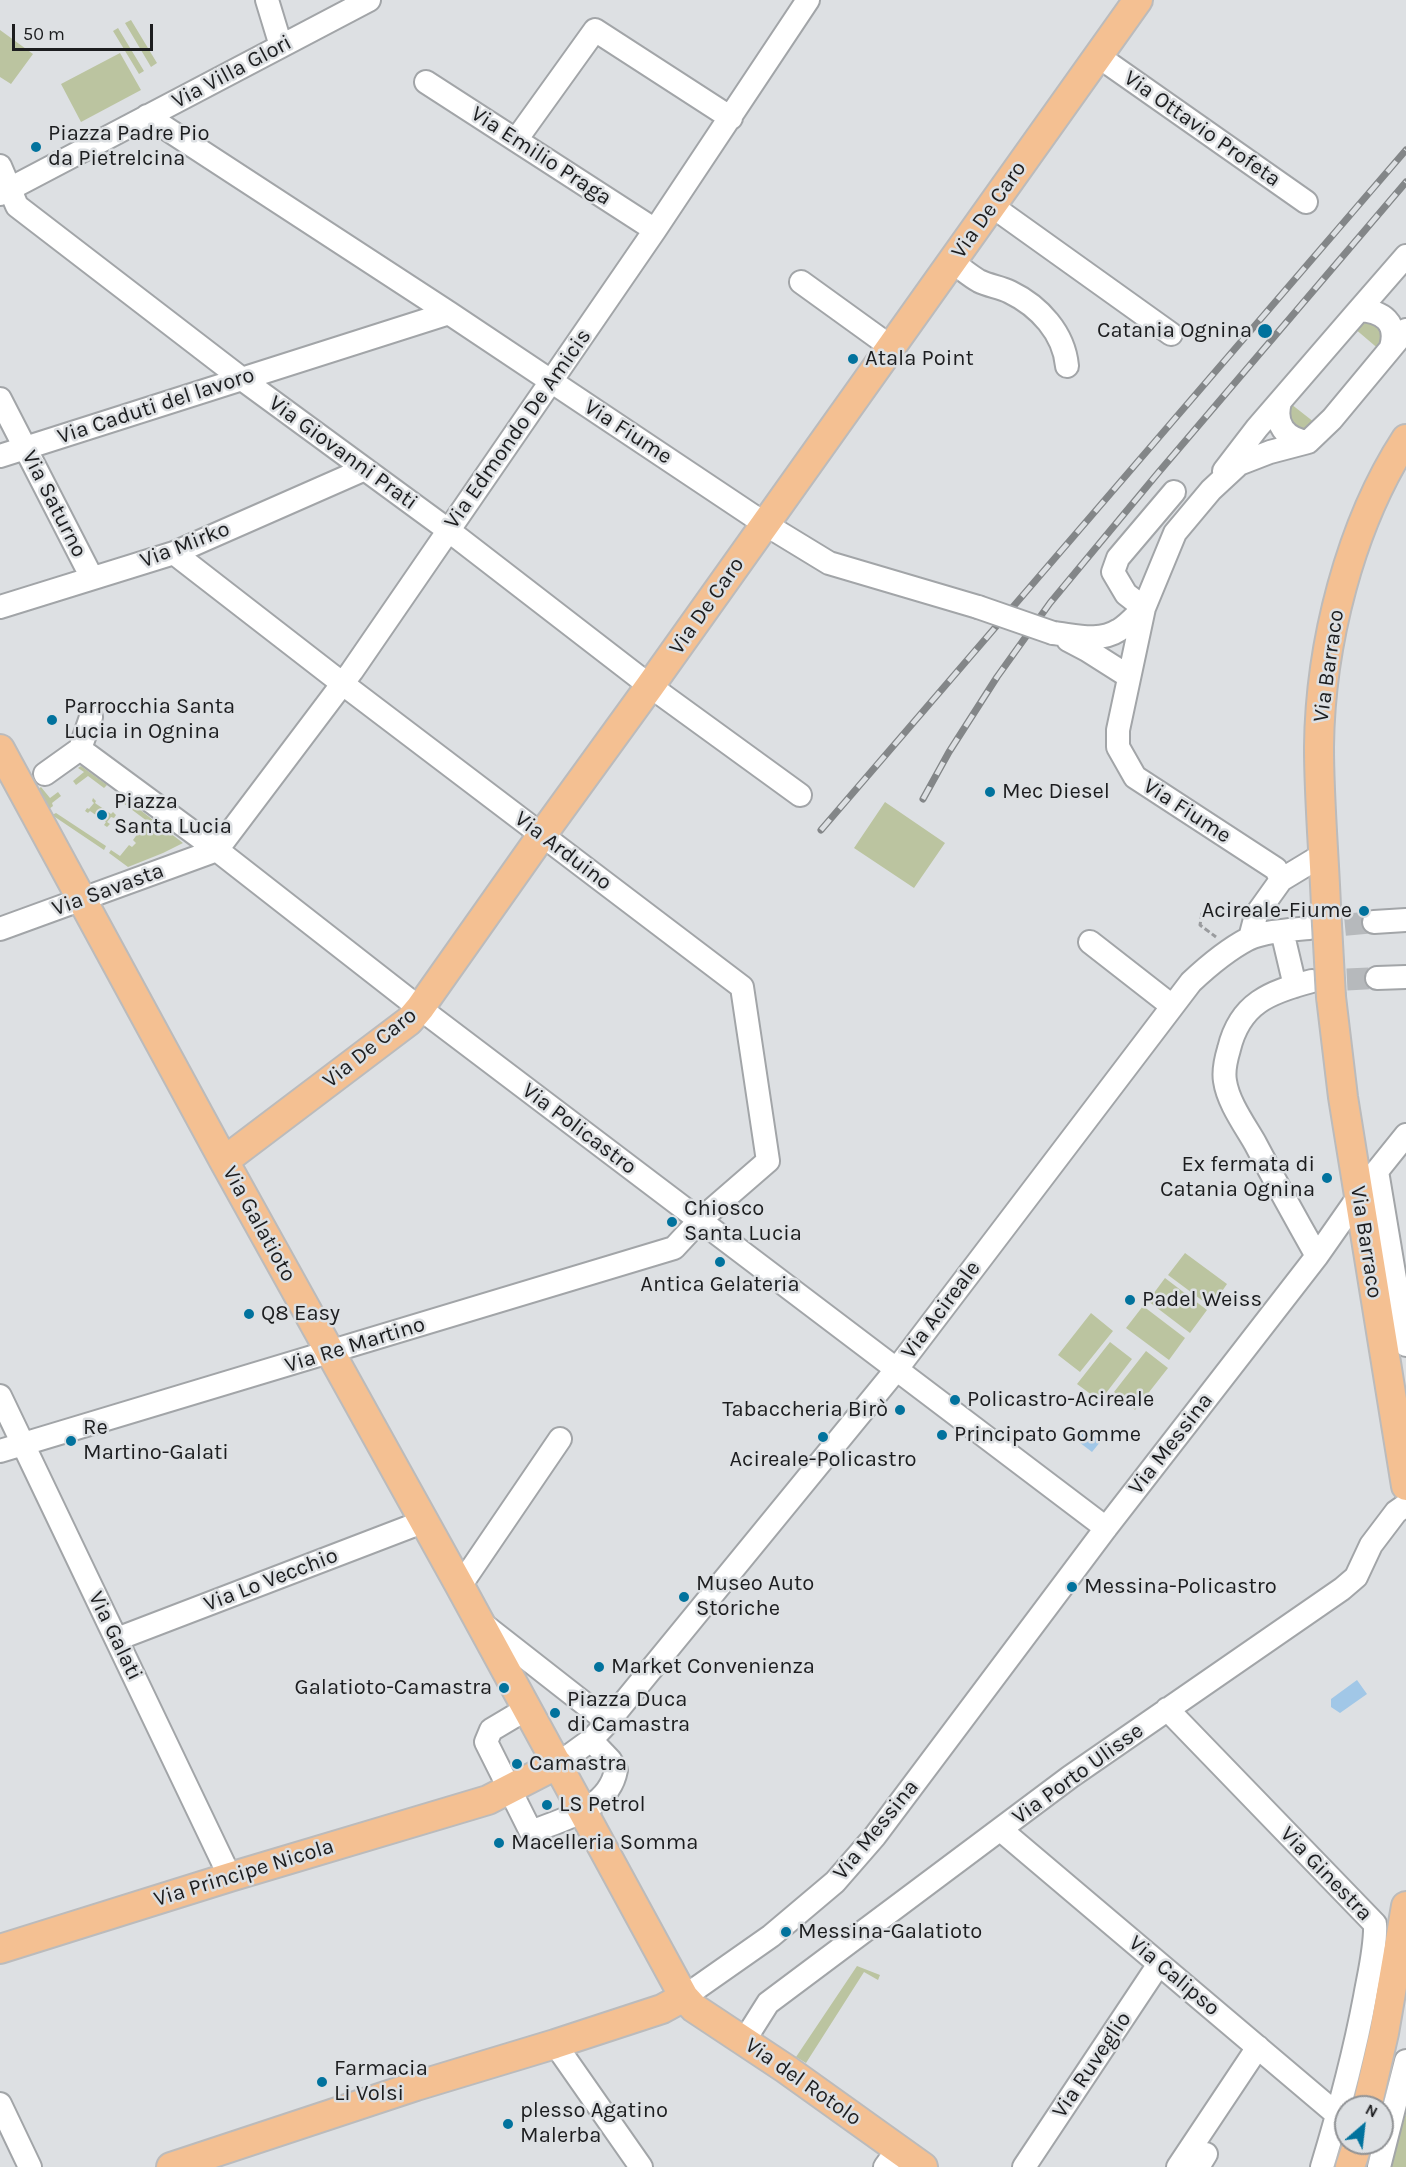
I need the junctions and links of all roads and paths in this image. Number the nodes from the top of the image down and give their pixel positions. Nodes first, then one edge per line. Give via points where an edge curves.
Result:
1 (267, 0) edge
2 (369, 0) edge
3 (808, 0) edge
4 (1138, 0) edge
5 (281, 46) junction
6 (1098, 56) junction
7 (426, 82) dead end
8 (147, 116) junction
9 (731, 118) junction
10 (516, 140) junction
11 (0, 166) edge
12 (5, 192) edge
13 (1306, 202) dead end
14 (992, 206) junction
15 (655, 230) junction
16 (1406, 256) edge
17 (952, 262) junction
18 (801, 282) dead end
19 (1359, 310) junction
20 (449, 313) junction
21 (1171, 334) dead end
22 (1399, 339) edge
23 (891, 347) junction
24 (1067, 366) dead end
25 (242, 379) junction
26 (551, 381) junction
27 (0, 399) edge
28 (1280, 402) junction
29 (1406, 439) edge
30 (1308, 442) junction
31 (26, 448) junction
32 (0, 456) edge
33 (365, 469) junction
34 (1211, 489) junction
35 (1174, 492) dead end
36 (765, 524) junction
37 (448, 531) junction
38 (174, 553) junction
39 (92, 578) junction
40 (0, 607) edge
41 (1144, 608) junction
42 (1053, 633) junction
43 (1106, 636) junction
44 (1130, 668) junction
45 (343, 684) junction
46 (650, 686) junction
47 (91, 717) dead end
48 (80, 748) junction
49 (0, 749) edge
50 (45, 774) dead end
51 (800, 795) dead end
52 (542, 835) junction
53 (217, 850) junction
54 (1324, 854) junction
55 (1281, 880) junction
56 (81, 899) junction
57 (1202, 913) dead end
58 (1317, 918) junction
59 (1406, 920) edge
60 (1374, 922) tunnel mouth
61 (0, 929) edge
62 (1282, 931) junction
63 (1250, 939) junction
64 (1222, 941) dead end
65 (1090, 942) dead end
66 (1406, 976) edge
67 (1377, 978) tunnel mouth
68 (1313, 988) junction
69 (1172, 1006) junction
70 (420, 1008) junction
71 (1406, 1136) edge
72 (224, 1161) junction
73 (1359, 1196) junction
74 (700, 1220) junction
75 (1317, 1256) junction
76 (1406, 1345) edge
77 (331, 1352) junction
78 (896, 1370) junction
79 (0, 1396) edge
80 (560, 1439) dead end
81 (23, 1444) junction
82 (0, 1451) edge
83 (1406, 1486) edge
84 (1406, 1505) edge
85 (425, 1521) junction
86 (1106, 1528) junction
87 (460, 1586) junction
88 (478, 1620) junction
89 (117, 1639) junction
90 (525, 1703) junction
91 (1167, 1709) junction
92 (599, 1732) junction
93 (558, 1764) junction
94 (499, 1795) junction
95 (586, 1818) junction
96 (1001, 1830) junction
97 (230, 1877) junction
98 (1406, 1906) edge
99 (0, 1949) edge
100 (1399, 1953) junction
101 (1159, 1964) junction
102 (1368, 1981) junction
103 (684, 1997) junction
104 (744, 2041) junction
105 (555, 2044) junction
106 (1258, 2047) junction
107 (1406, 2061) edge
108 (1345, 2095) edge
109 (1370, 2095) edge
110 (0, 2104) edge
111 (1334, 2111) edge
112 (1334, 2138) edge
113 (891, 2158) edge
114 (30, 2167) edge
115 (172, 2167) edge
116 (641, 2167) edge
117 (923, 2167) edge
118 (1024, 2167) edge
119 (1178, 2167) edge
120 (1322, 2167) edge
121 (1379, 2167) edge

1 - 5 street
2 - 5 street, Via Villa Glori
3 - 9 street, Via Edmondo De Amicis
4 - 6 main road, Via De Caro
5 - 8 street, Via Villa Glori
6 - 13 street, Via Ottavio Profeta
6 - 14 main road, Via De Caro
7 - 10 street, Via Emilio Praga
8 - 12 street, Via Villa Glori
8 - 20 street, Via Fiume
9 - 10 street via 595,30
9 - 15 street, Via Edmondo De Amicis
10 - 15 street, Via Emilio Praga
11 - 12 street, Via Giovanni Prati
12 - 25 street, Via Giovanni Prati via 17,206
14 - 17 main road, Via De Caro
14 - 21 street
15 - 26 street, Via Edmondo De Amicis
16 - 19 street
17 - 23 main road, Via De Caro
17 - 24 street via 977,280 1007,291 1035,310 1059,337
18 - 23 street
19 - 22 street via 1373,311 1385,318
19 - 28 street
20 - 25 street, Via Caduti del lavoro
20 - 26 street, Via Fiume
22 - 30 street
23 - 36 main road, Via De Caro
25 - 31 street, Via Caduti del lavoro
25 - 33 street, Via Giovanni Prati
26 - 36 street, Via Fiume
26 - 37 street, Via Edmondo De Amicis
27 - 31 street, Via Saturno
28 - 30 street via 1279,424 1286,434
28 - 34 street
29 - 54 main road, Via Barraco via 1366,516 1347,565 1334,617 1319,747
30 - 34 street via 1239,464
31 - 32 street, Via Caduti del lavoro
31 - 39 street, Via Saturno
33 - 37 street, Via Giovanni Prati
33 - 38 street, Via Mirko
34 - 41 street, Via Fiume via 1175,533
35 - 41 street via 1118,558 1113,572 1126,594
36 - 42 street, Via Fiume, bridge via 829,563
36 - 46 main road, Via De Caro
37 - 45 street, Via Edmondo De Amicis
37 - 46 street, Via Giovanni Prati
38 - 39 street, Via Mirko
38 - 45 street, Via Arduino
39 - 40 street, Via Mirko
41 - 43 street via 1119,631
41 - 44 street, Via Fiume
42 - 43 street
42 - 44 street
43 - 44 street via 1117,642
44 - 55 street, Via Fiume via 1118,747 1135,777 1276,869
45 - 52 street, Via Arduino
45 - 53 street, Via Edmondo De Amicis
46 - 51 street, Via Giovanni Prati
46 - 52 main road, Via De Caro
47 - 48 street
48 - 50 street
48 - 53 street, Via Policastro
49 - 56 main road, Via Galatioto
52 - 70 main road, Via De Caro
52 - 74 street, Via Arduino via 742,987 768,1161
53 - 56 street, Via Savasta
53 - 70 street, Via Policastro
54 - 55 street
54 - 58 main road, Via Barraco
55 - 63 street via 1256,915
56 - 61 street, Via Savasta
56 - 72 main road, Via Galatioto
57 - 64 path via 1200,925
58 - 62 street, Via Acireale
58 - 68 main road, Via Barraco, bridge
59 - 60 street
62 - 63 street, Via Acireale
62 - 68 street
63 - 69 street, Via Acireale via 1207,967
65 - 69 street
66 - 67 street
68 - 73 main road, Via Barraco via 1343,1097
68 - 75 street via 1260,1001 1245,1011 1230,1042 1225,1081
69 - 78 street, Via Acireale
70 - 72 main road, Via De Caro via 409,1021
70 - 74 street, Via Policastro
71 - 76 street, Via Barraco via 1377,1172
72 - 77 main road, Via Galatioto
73 - 75 street, Via Messina
73 - 83 main road, Via Barraco
74 - 77 street, Via Re Martino via 674,1248
74 - 78 street, Via Policastro
75 - 86 street, Via Messina
77 - 81 street, Via Re Martino
77 - 85 main road, Via Galatioto
78 - 86 street, Via Policastro
78 - 92 street, Via Acireale
79 - 81 street, Via Galati
80 - 87 street
81 - 82 street, Via Re Martino
81 - 89 street, Via Galati
84 - 91 street, Via Porto Ulisse via 1371,1545 1356,1577 1342,1590
85 - 87 main road, Via Galatioto
85 - 89 street, Via Lo Vecchio
86 - 103 street, Via Messina via 919,1779 835,1882 771,1936
87 - 88 main road, Via Galatioto
88 - 90 main road, Via Galatioto
88 - 92 street
89 - 97 street, Via Galati
90 - 93 main road, Via Galatioto
90 - 94 street via 491,1730 486,1742
91 - 96 street, Via Porto Ulisse
91 - 102 street, Via Ginestra via 1375,1924
92 - 93 street, Via Acireale
92 - 95 street via 616,1770 611,1787
93 - 94 main road, Via Principe Nicola
93 - 95 main road, Via Galatioto
94 - 95 street via 531,1832
94 - 97 main road, Via Principe Nicola
95 - 103 main road
96 - 101 street, Via Calipso
96 - 104 street, Via Porto Ulisse via 768,2003
97 - 99 main road, Via Principe Nicola
98 - 100 main road
100 - 102 street via 1385,1970
100 - 109 main road
101 - 106 street, Via Calipso
101 - 118 street, Via Ruveglio
102 - 108 street, Via Ginestra
103 - 104 main road, Via del Rotolo
103 - 105 main road, Via Messina
104 - 113 main road, Via del Rotolo
105 - 115 main road, Via Messina
105 - 116 street
106 - 111 street, Via Calipso
106 - 119 street
107 - 121 street
110 - 114 street
112 - 120 street, Via Ginestra
113 - 117 main road, Via del Rotolo

